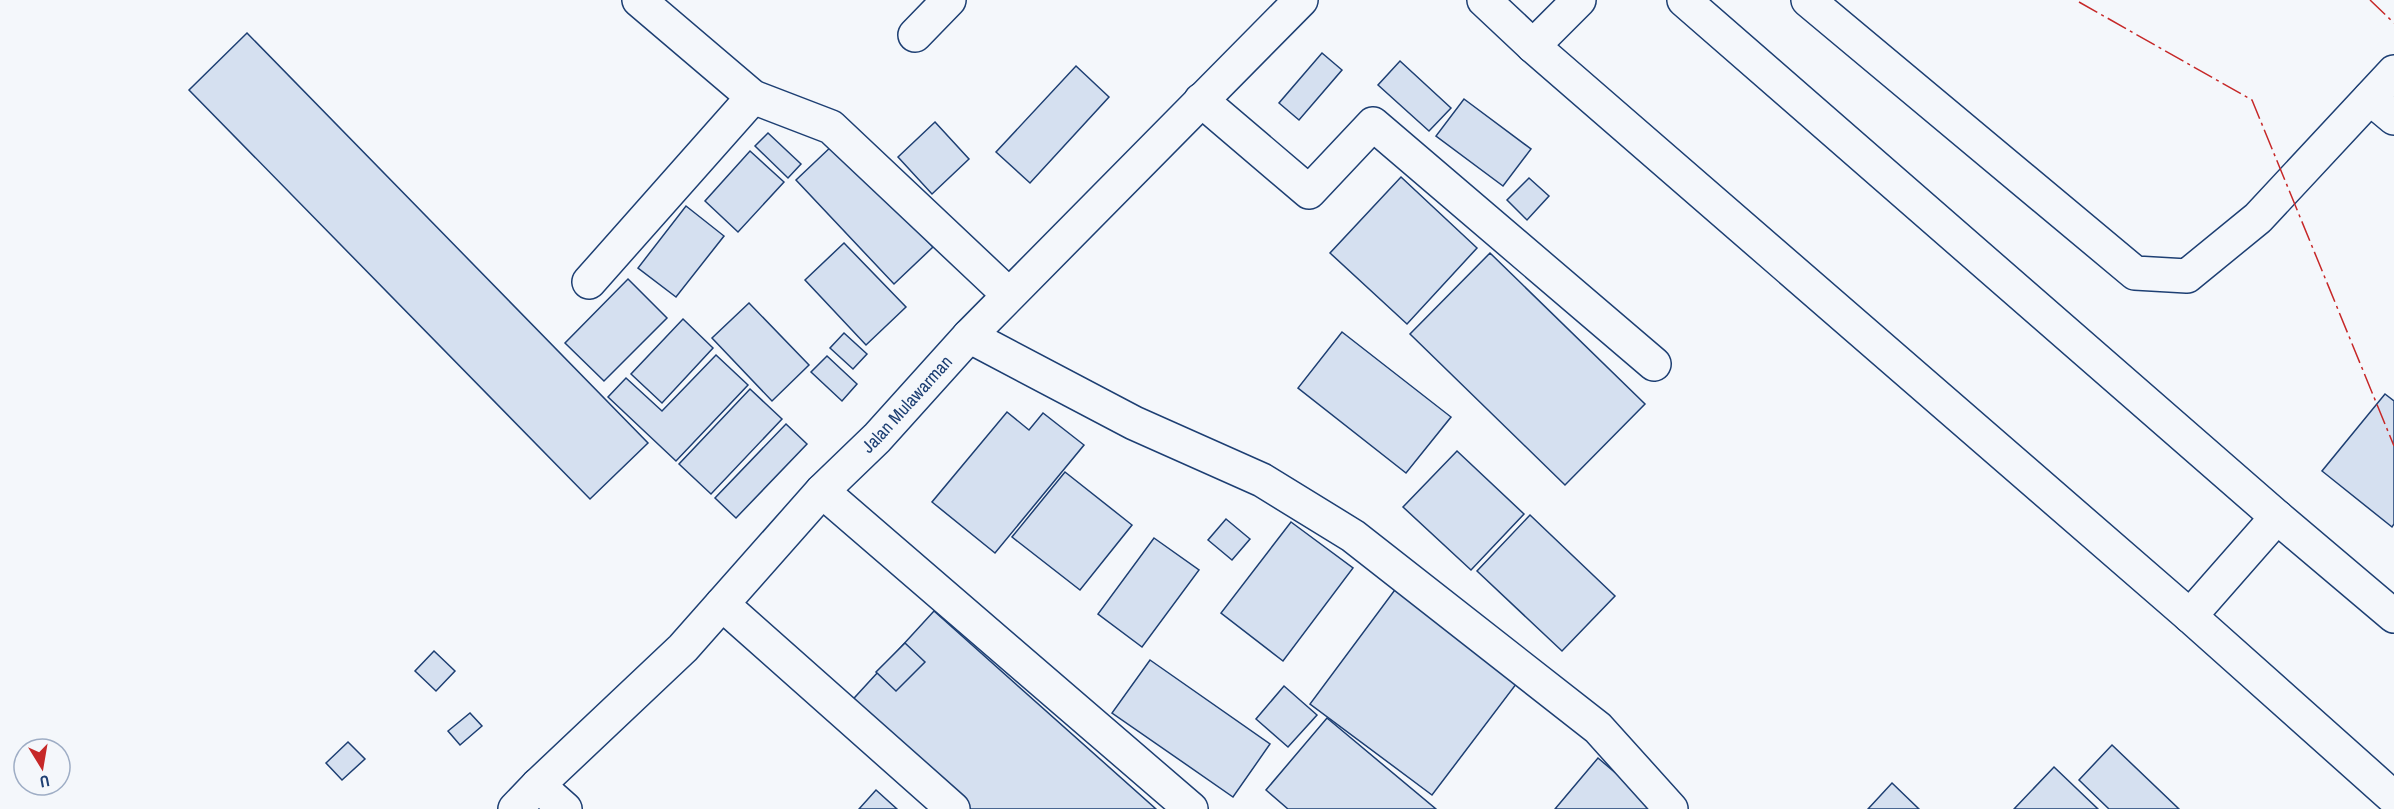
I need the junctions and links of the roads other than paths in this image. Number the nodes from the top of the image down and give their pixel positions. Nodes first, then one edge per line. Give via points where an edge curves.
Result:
1 (639, 0) edge
2 (949, 0) edge
3 (1301, 0) edge
4 (1484, 0) edge
5 (1579, 0) edge
6 (1684, 0) edge
7 (1808, 0) edge
8 (915, 36) dead end
9 (1533, 46) junction
10 (2394, 72) edge
11 (753, 97) junction
12 (1202, 100) junction
13 (2382, 108) edge
14 (590, 282) dead end
15 (1008, 294) junction
16 (969, 336) junction
17 (1654, 364) dead end
18 (822, 491) junction
19 (2277, 517) junction
20 (722, 604) junction
21 (2190, 616) junction
22 (2394, 616) edge
23 (538, 784) junction
24 (2394, 798) edge
25 (515, 809) edge
26 (565, 809) edge
27 (953, 809) edge
28 (1191, 809) edge
29 (1671, 809) edge

1 - 11 main road
2 - 8 main road
3 - 12 main road, Jalan Mulawarman
4 - 9 main road
5 - 9 main road
6 - 19 main road
7 - 13 main road via 2135,273 2187,276
9 - 21 main road
10 - 13 main road
11 - 14 main road
11 - 15 main road via 831,127
12 - 15 main road, Jalan Mulawarman
12 - 17 main road via 1309,192 1373,124
15 - 16 main road, Jalan Mulawarman
16 - 18 main road, Jalan Mulawarman via 877,438
16 - 29 main road via 1134,423 1262,480 1353,536 1598,728
18 - 20 main road, Jalan Mulawarman
18 - 28 main road
19 - 21 main road
19 - 22 main road
20 - 23 main road, Jalan Mulawarman via 683,648
20 - 27 main road
21 - 24 main road
23 - 25 main road, Jalan Mulawarman
23 - 26 main road

